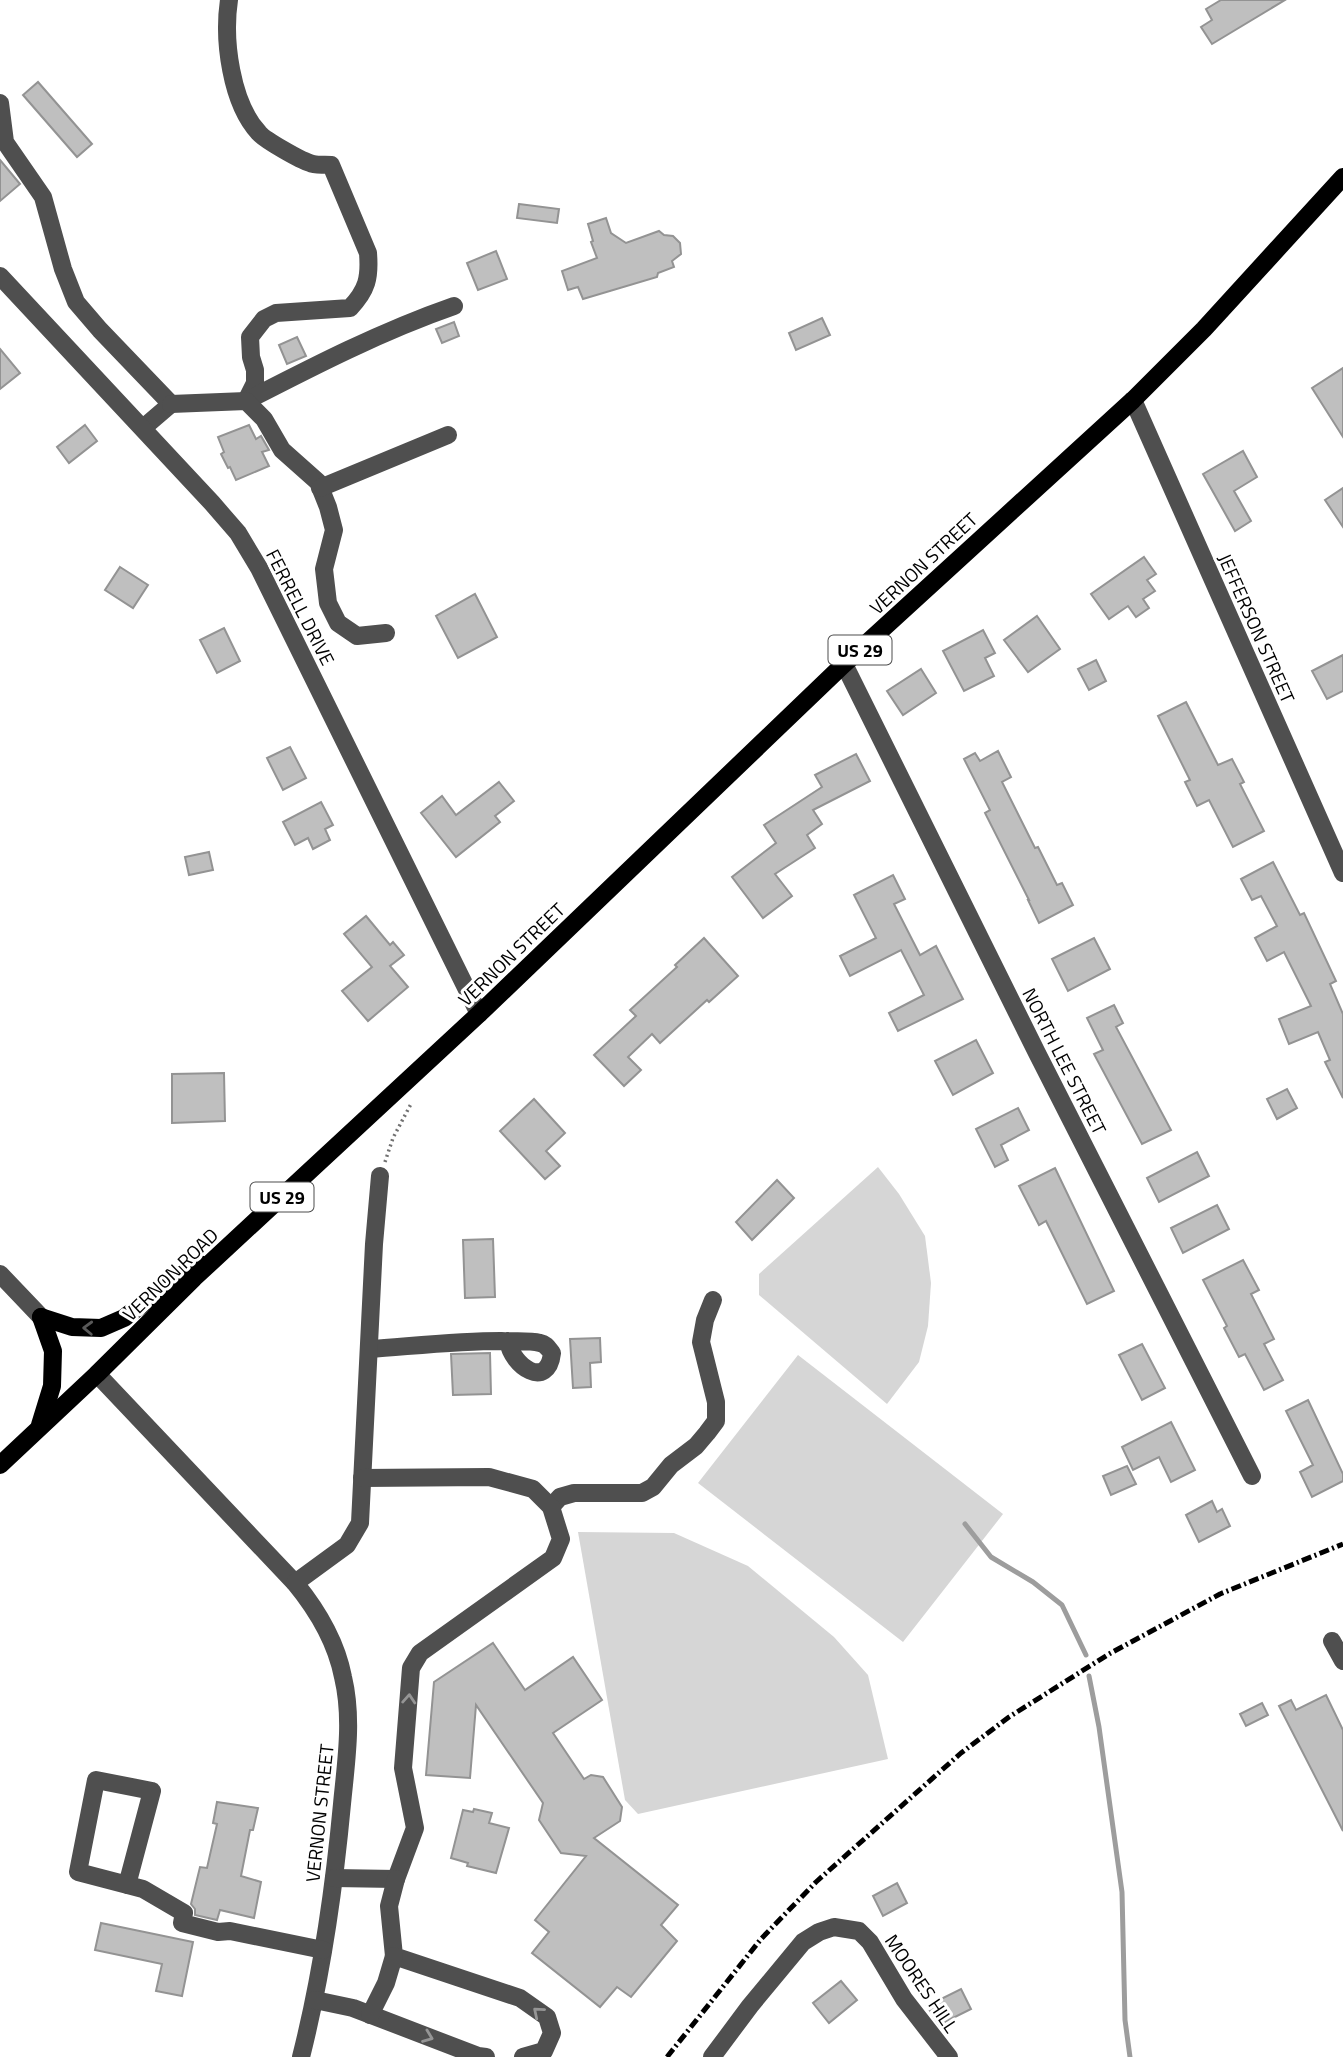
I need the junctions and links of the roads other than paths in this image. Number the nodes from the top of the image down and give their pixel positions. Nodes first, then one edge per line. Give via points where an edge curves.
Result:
1 (229, 0) edge
2 (0, 103) edge
3 (1343, 177) edge
4 (0, 276) edge
5 (454, 306) dead end
6 (1133, 400) junction
7 (246, 401) junction
8 (171, 404) junction
9 (143, 428) junction
10 (448, 435) dead end
11 (320, 488) junction
12 (386, 633) dead end
13 (844, 664) junction
14 (1343, 873) edge
15 (479, 1014) junction
16 (370, 1117) joint
17 (380, 1176) road end
18 (230, 1246) junction
19 (0, 1275) edge
20 (713, 1300) dead end
21 (41, 1317) junction
22 (508, 1342) dead end
23 (369, 1349) junction
24 (97, 1374) junction
25 (38, 1429) junction
26 (0, 1465) edge
27 (1252, 1476) dead end
28 (362, 1478) junction
29 (551, 1507) junction
30 (295, 1583) junction
31 (1332, 1642) dead end
32 (1343, 1661) edge
33 (334, 1878) junction
34 (396, 1879) junction
35 (127, 1885) junction
36 (323, 1950) junction
37 (394, 1956) junction
38 (315, 2000) junction
39 (370, 2015) junction
40 (301, 2057) edge
41 (486, 2057) edge
42 (523, 2057) edge
43 (712, 2057) edge
44 (949, 2057) edge

1 - 7 street via 230,65 239,101 260,135 312,165 331,165 369,265 367,286 350,309 276,313 257,326 250,337 255,383
2 - 8 street via 5,142 43,197 76,302
3 - 6 main road, VERNON STREET / US 29
4 - 9 street, FERRELL DRIVE
5 - 7 street via 312,367
6 - 13 main road, VERNON STREET / US 29
6 - 14 street, JEFFERSON STREET
7 - 8 street
7 - 11 street via 264,419 282,450
8 - 9 street
9 - 15 street, FERRELL DRIVE via 229,523 259,568
10 - 11 street
11 - 12 street via 334,530 324,569 328,603 338,623 356,636
13 - 15 main road, VERNON STREET / US 29
13 - 27 street, NORTH LEE STREET
15 - 16 main road, VERNON STREET / US 29
16 - 18 main road, VERNON ROAD / US 29
17 - 23 street
18 -> 21 main road via 176,1278 124,1318 101,1328 72,1327
18 - 24 main road, VERNON ROAD / US 29
19 - 21 street
20 - 29 street via 701,1342 716,1402 716,1421 707,1433 642,1493 574,1493 560,1497
21 - 25 main road via 53,1351 52,1386
22 - 23 street
23 - 28 street
24 - 25 main road, VERNON ROAD / US 29
24 - 30 street, VERNON STREET
25 - 26 main road, VERNON ROAD / US 29
28 - 29 street via 489,1477 533,1489
28 - 30 street via 360,1522 347,1545
34 -> 29 street via 415,1828 404,1768 411,1668 420,1653 553,1558 561,1539
30 - 33 street, VERNON STREET via 329,1634 347,1701
31 - 32 street
33 - 34 street
33 - 36 street, VERNON STREET
34 - 37 street via 389,1906
35 - 35 street via 78,1872 96,1780 152,1791
35 - 36 street via 184,1913 181,1923
36 - 38 street, VERNON STREET
37 - 39 street
42 -> 37 street via 544,2051 552,2033 547,2017 520,1998
38 - 39 street
38 - 40 street, VERNON STREET
39 -> 41 street
43 - 44 street, MOORES HILL via 803,1942 834,1927 859,1931 870,1942 904,1999

